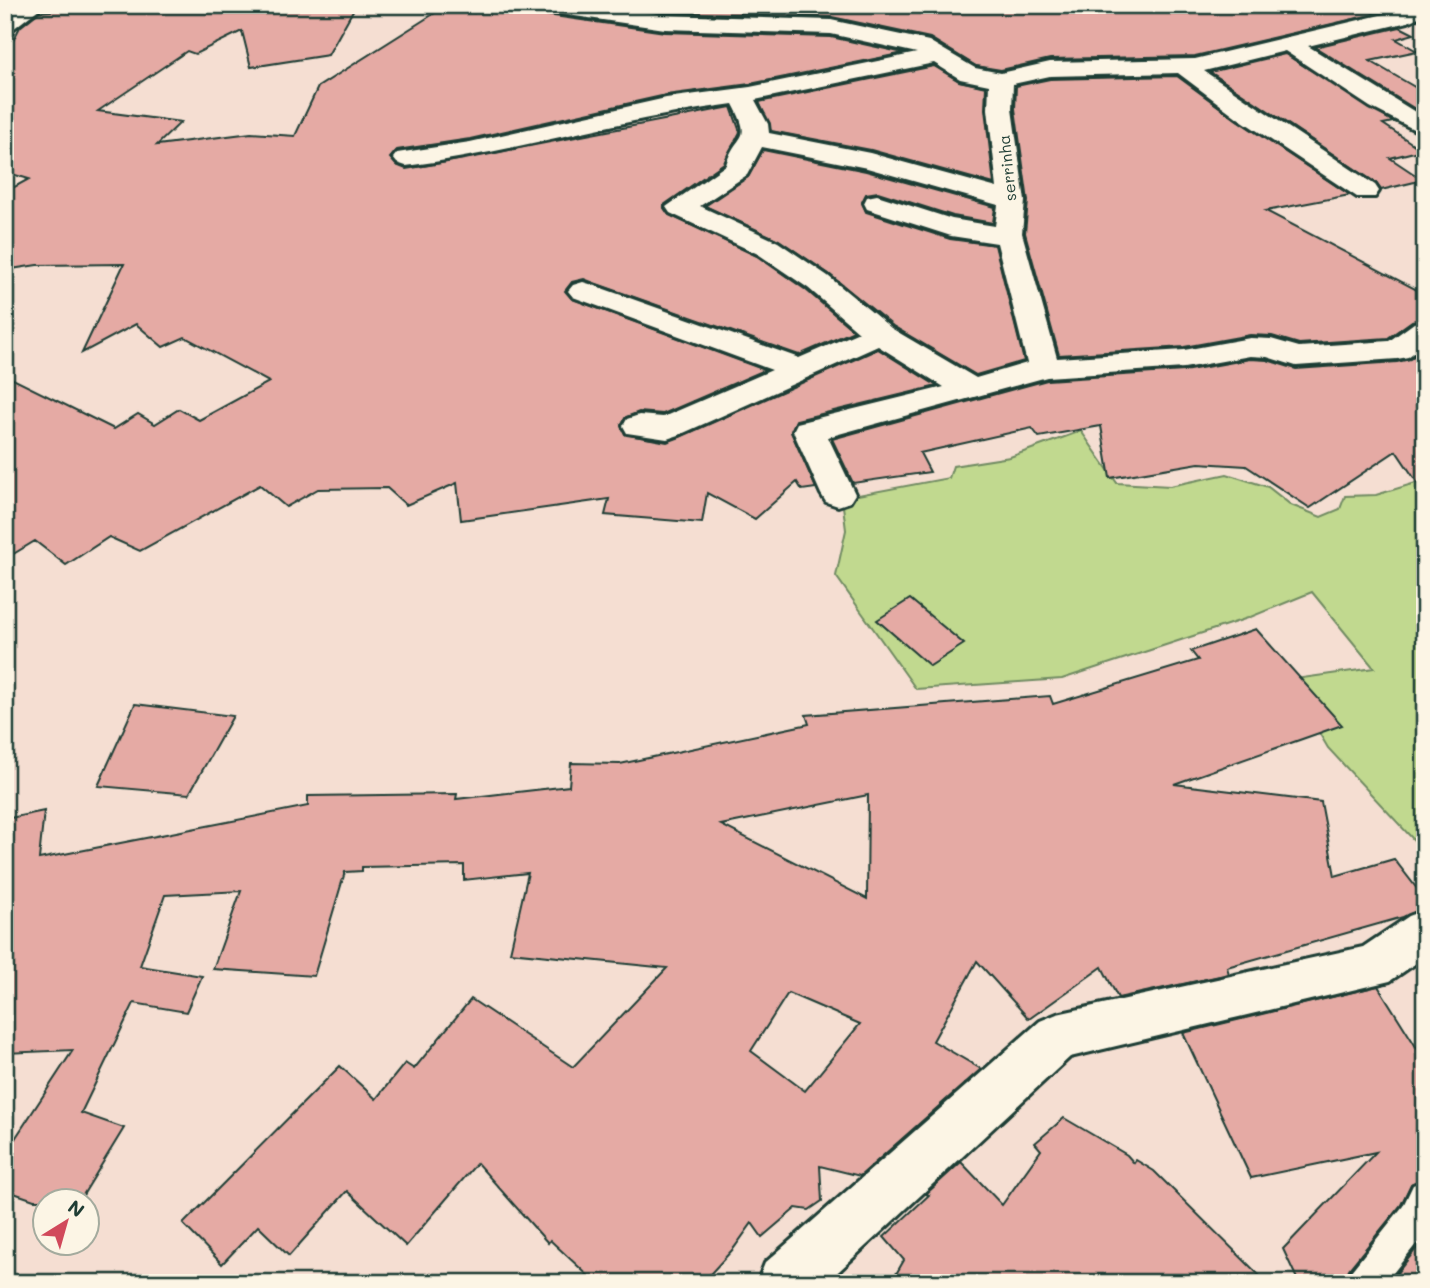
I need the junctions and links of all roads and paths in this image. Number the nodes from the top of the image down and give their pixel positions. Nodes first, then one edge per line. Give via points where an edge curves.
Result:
1 (33, 5) edge
2 (547, 5) edge
3 (1344, 5) edge
4 (1425, 6) edge
5 (831, 16) edge
6 (1383, 20) junction
7 (5, 24) edge
8 (1425, 36) edge
9 (1289, 44) junction
10 (937, 56) junction
11 (1180, 64) junction
12 (1001, 80) junction
13 (740, 95) junction
14 (1425, 128) edge
15 (756, 138) junction
16 (406, 158) dead end
17 (1366, 191) dead end
18 (1013, 201) junction
19 (877, 203) dead end
20 (1008, 233) junction
21 (583, 291) dead end
22 (1425, 329) edge
23 (880, 334) junction
24 (1044, 368) junction
25 (802, 370) junction
26 (972, 390) junction
27 (639, 426) dead end
28 (838, 494) dead end
29 (1425, 931) edge
30 (1425, 1197) edge
31 (785, 1283) edge
32 (1363, 1283) edge

1 - 7 street
2 - 5 street via 665,22
3 - 6 street
4 - 6 street
5 - 10 street via 921,46
6 - 8 street
6 - 9 street
9 - 11 street via 1195,66
9 - 14 street
10 - 12 street via 968,74
10 - 13 street
11 - 12 street via 1050,69
11 - 17 street
12 - 18 street, serrinha via 1000,109
13 - 15 street via 756,124
13 - 16 street via 666,105 470,150
15 - 18 street via 870,161
15 - 23 street via 742,155 738,169 680,207 768,248
18 - 20 street, serrinha
19 - 20 street via 944,225 998,236
20 - 24 street, serrinha
21 - 25 street
22 - 24 street via 1397,350 1296,357 1250,347 1184,359
23 - 25 street
23 - 26 street
24 - 26 street
25 - 27 street via 667,428
26 - 28 street via 808,431
29 - 31 street via 1373,967 1057,1037
30 - 32 lane via 1415,1218

